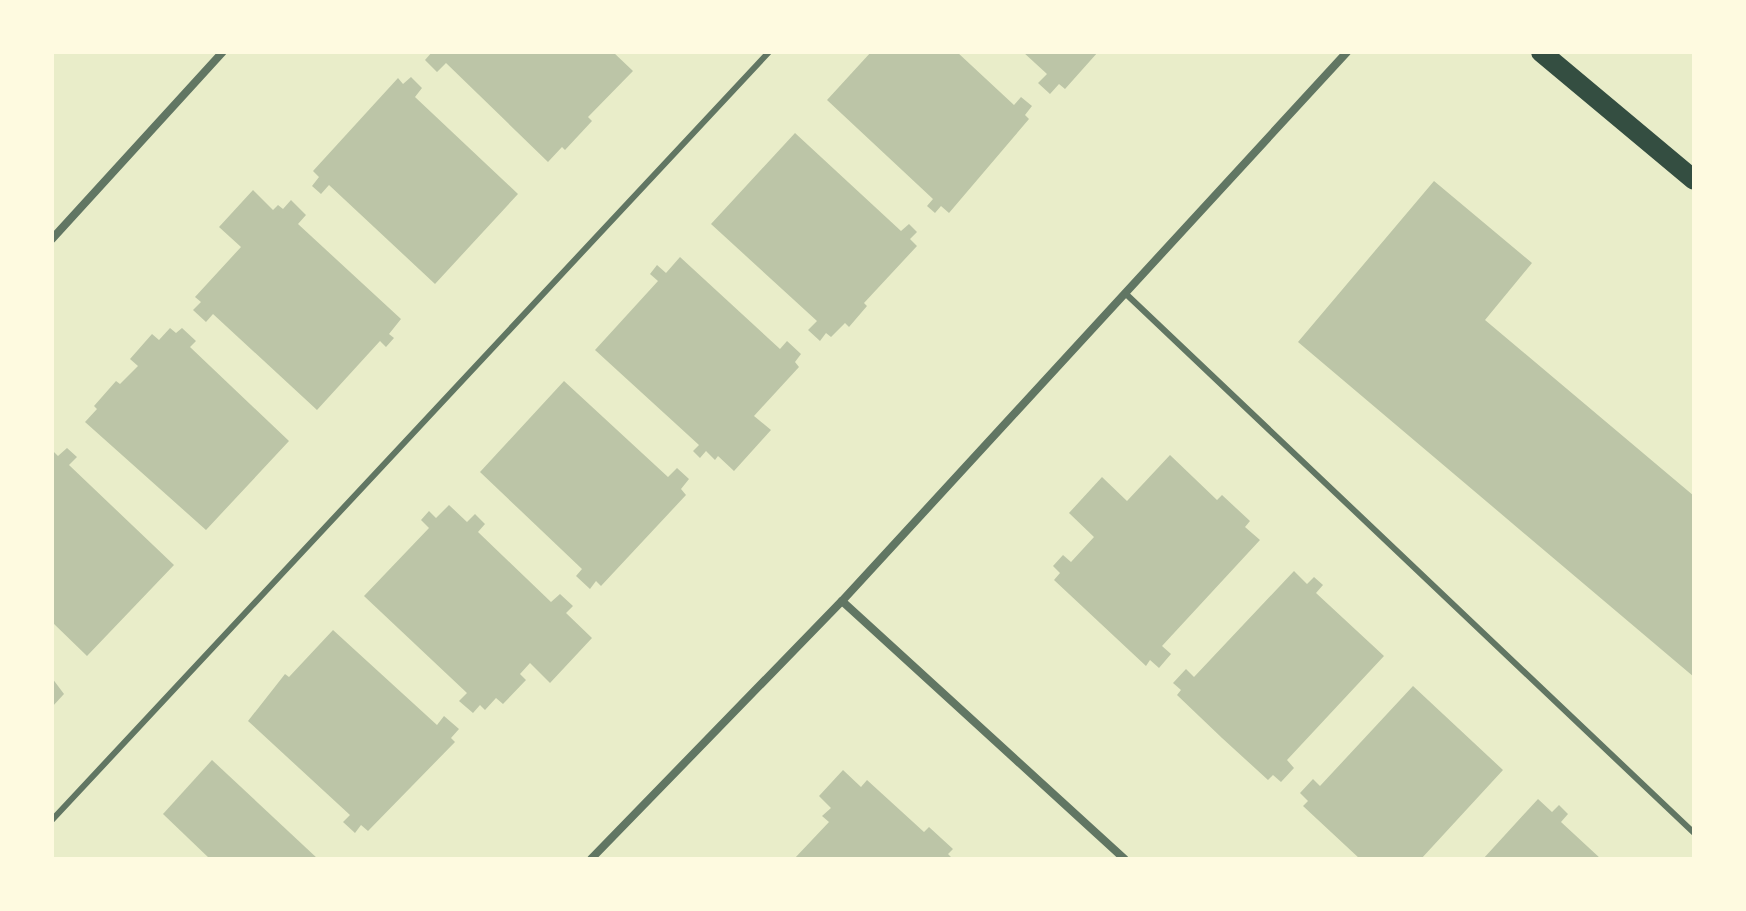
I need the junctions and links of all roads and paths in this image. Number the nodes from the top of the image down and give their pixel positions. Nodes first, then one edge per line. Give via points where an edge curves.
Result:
1 (223, 52) edge
2 (769, 52) edge
3 (1347, 52) edge
4 (1541, 52) edge
5 (1694, 180) edge
6 (52, 239) edge
7 (1125, 293) junction
8 (842, 601) junction
9 (52, 820) edge
10 (1694, 833) edge
11 (591, 859) edge
12 (1125, 859) edge

1 - 6 street
2 - 9 lane
3 - 7 street
4 - 5 main road
7 - 8 street
7 - 10 lane
8 - 11 street
8 - 12 street

